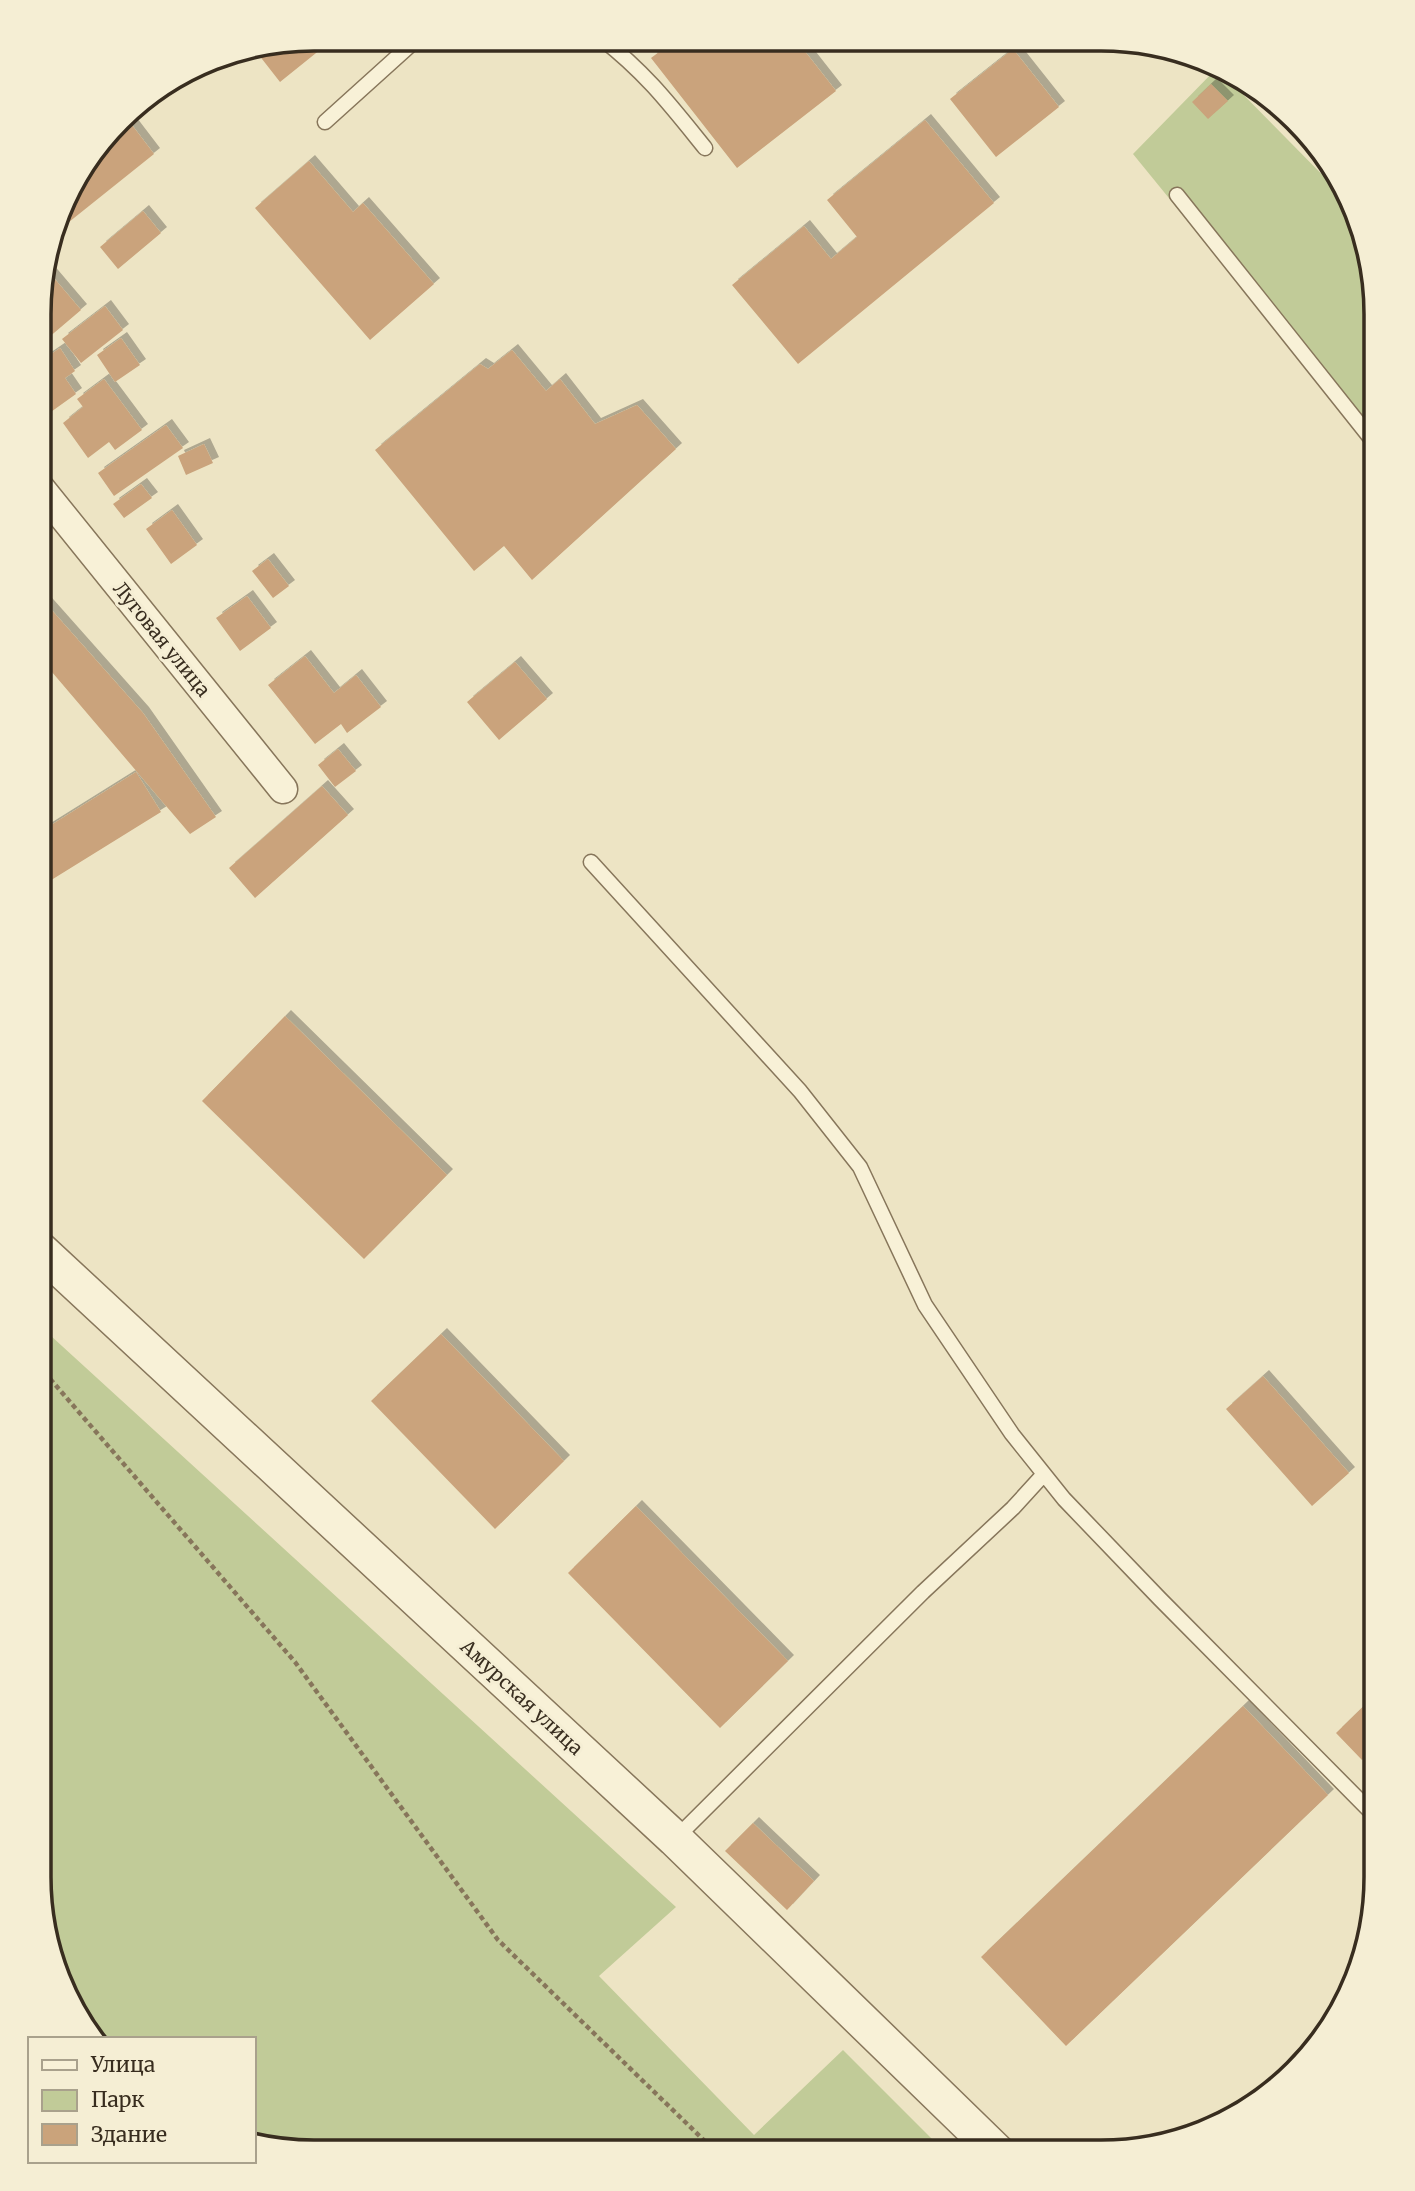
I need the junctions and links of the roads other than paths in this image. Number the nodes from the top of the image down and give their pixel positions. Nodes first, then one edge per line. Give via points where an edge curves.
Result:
1 (404, 51) edge
2 (617, 51) edge
3 (325, 122) dead end
4 (705, 148) dead end
5 (1177, 195) dead end
6 (1364, 430) edge
7 (51, 503) edge
8 (283, 789) dead end
9 (591, 862) dead end
10 (51, 1260) edge
11 (1044, 1474) junction
12 (1364, 1805) edge
13 (675, 1839) junction
14 (985, 2140) edge

1 - 3 lane
2 - 4 lane via 654,84
5 - 6 lane
7 - 8 street, Луговая улица
9 - 11 lane via 800,1091 860,1167 925,1305
10 - 13 street, Амурская улица
11 - 12 lane via 1160,1599
11 - 13 lane
13 - 14 street, Амурская улица

